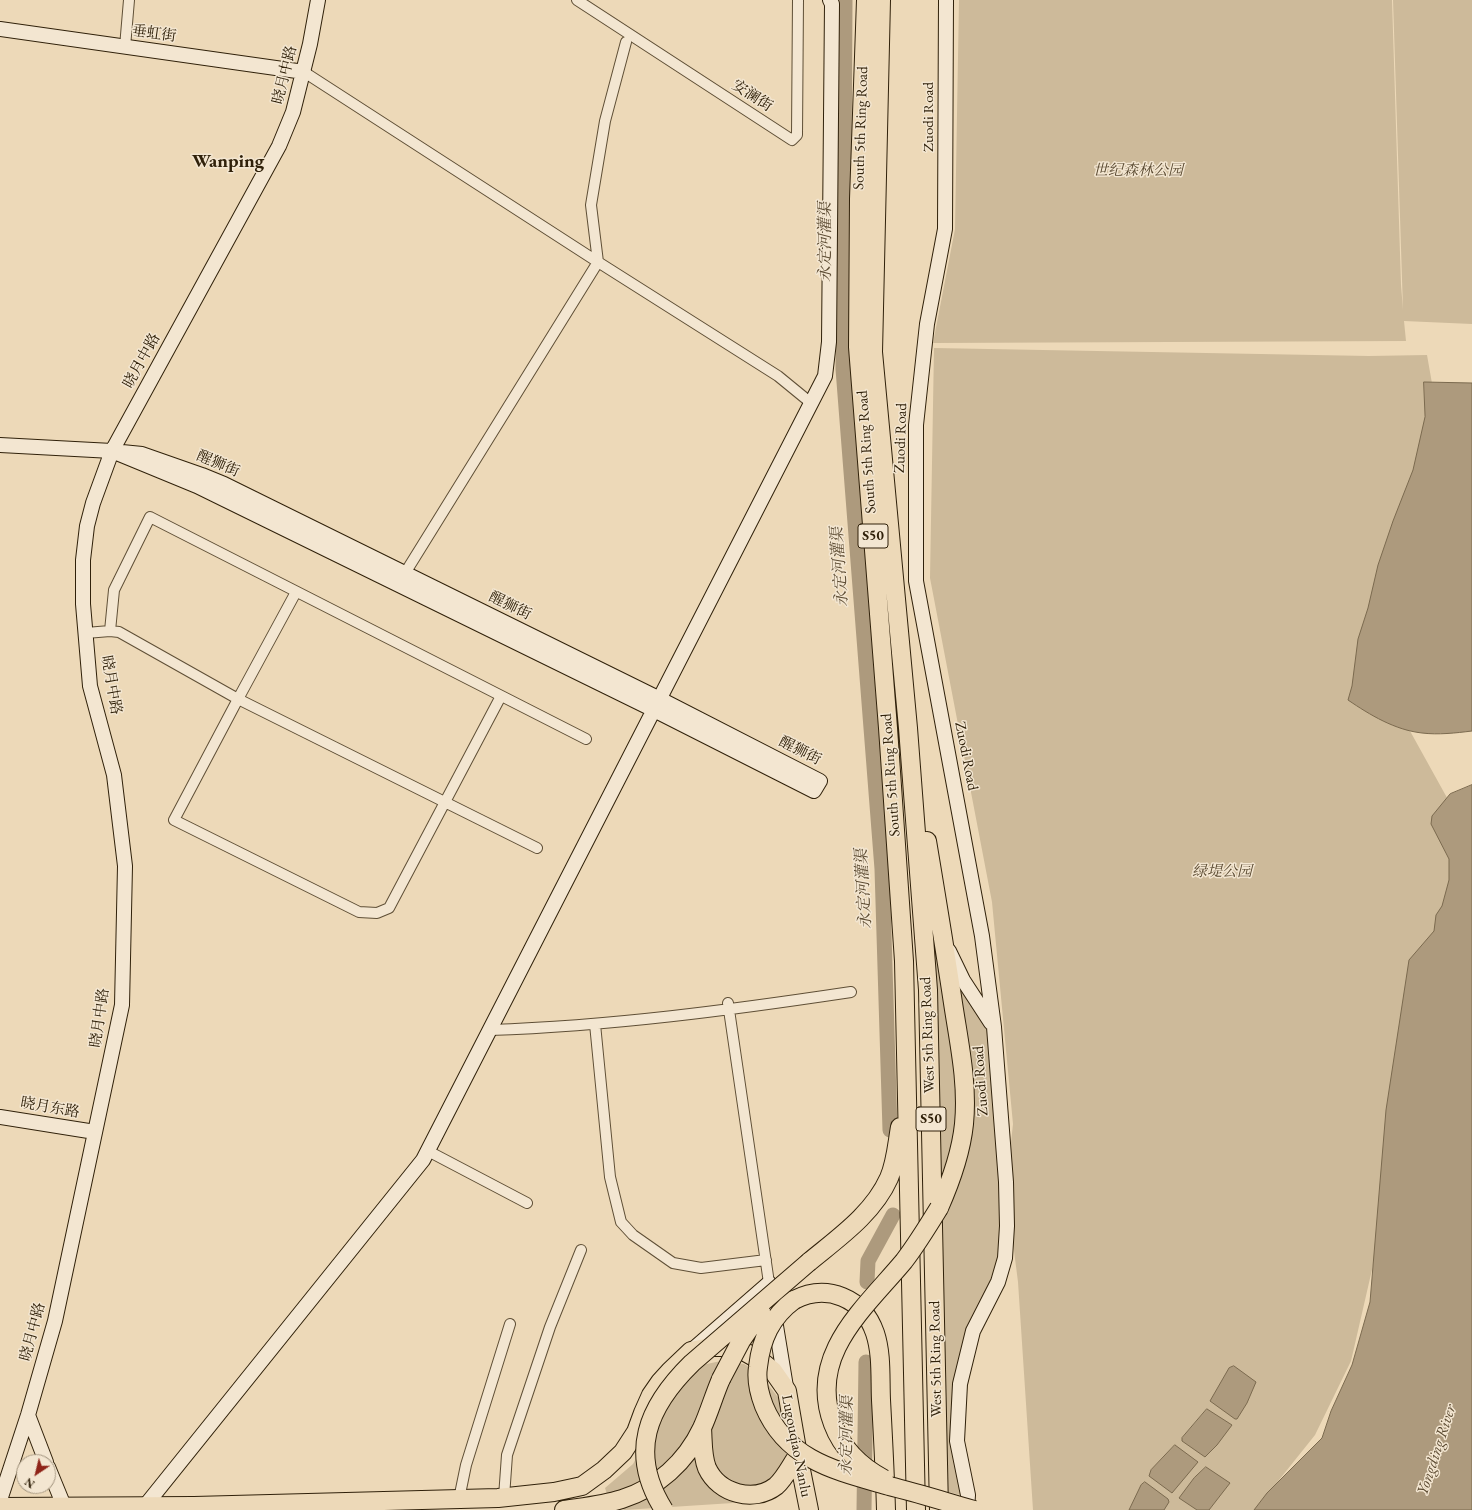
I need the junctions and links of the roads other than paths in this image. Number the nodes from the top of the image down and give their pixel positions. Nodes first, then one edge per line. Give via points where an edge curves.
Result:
1 (129, 0) edge
2 (318, 0) edge
3 (577, 0) edge
4 (798, 0) edge
5 (830, 0) edge
6 (866, 0) edge
7 (881, 0) edge
8 (946, 0) edge
9 (0, 29) edge
10 (626, 42) dead end
11 (125, 47) junction
12 (304, 72) junction
13 (598, 262) junction
14 (811, 403) junction
15 (0, 445) edge
16 (112, 451) junction
17 (402, 579) junction
18 (296, 592) junction
19 (110, 631) junction
20 (86, 633) junction
21 (501, 696) junction
22 (238, 699) junction
23 (657, 704) junction
24 (908, 728) junction
25 (586, 739) dead end
26 (444, 802) junction
27 (537, 848) dead end
28 (943, 938) junction
29 (851, 992) dead end
30 (729, 1006) junction
31 (595, 1024) junction
32 (994, 1026) junction
33 (490, 1030) junction
34 (907, 1071) junction
35 (0, 1116) edge
36 (95, 1132) junction
37 (428, 1151) junction
38 (526, 1203) dead end
39 (581, 1250) dead end
40 (766, 1260) junction
41 (774, 1285) junction
42 (510, 1324) dead end
43 (691, 1351) junction
44 (786, 1391) junction
45 (28, 1415) junction
46 (702, 1428) junction
47 (43, 1454) edge
48 (798, 1455) junction
49 (56, 1488) edge
50 (908, 1491) junction
51 (504, 1497) junction
52 (457, 1499) junction
53 (0, 1500) edge
54 (145, 1506) junction
55 (0, 1507) edge
56 (64, 1508) edge
57 (430, 1510) edge
58 (564, 1510) edge
59 (664, 1510) edge
60 (809, 1510) edge
61 (886, 1510) edge
62 (916, 1510) edge
63 (939, 1510) edge
64 (967, 1510) edge
65 (974, 1510) edge

1 - 11 street
2 - 12 street, 晓月中路
3 - 4 street, 安澜街 via 792,140 797,135
5 - 14 street via 832,4 829,342 825,376
6 - 34 highway, South 5th Ring Road / S50 via 859,199 858,347 903,945
7 - 24 highway, South 5th Ring Road / S50 via 873,352
8 - 32 street, Zuodi Road via 945,229 928,324 916,425 916,581 982,936
9 - 11 street, 垂虹街
10 - 13 street via 605,121 591,205
11 - 12 street, 垂虹街
12 - 13 street
12 - 16 street, 晓月中路 via 294,112 279,146
13 - 14 street via 778,376
13 - 17 street
14 - 23 street
15 - 16 street, 醒狮街
16 - 17 street, 醒狮街 via 197,486
16 - 20 street, 晓月中路 via 87,526 83,560
17 - 23 street, 醒狮街
18 - 19 street via 150,517 114,590
18 - 21 street
18 - 22 street
19 - 20 street
19 - 22 street via 119,632
20 - 36 street, 晓月中路 via 90,686 114,774 125,866 122,1005
21 - 25 street
21 - 26 street
22 - 26 street
22 - 26 street via 174,820 359,912 377,913 389,908
23 - 23 street, 醒狮街 via 814,792 820,781
23 - 33 street
24 - 28 highway
24 - 63 highway, West 5th Ring Road / S50 via 928,990
26 - 27 street
28 - 32 street via 963,980
28 - 50 highway, bridge via 961,1052 965,1102 964,1124 954,1170 939,1208 914,1248 848,1326 833,1356 826,1385 829,1414 836,1433 847,1449 862,1465
29 - 30 street
30 - 31 street
30 - 40 street
31 - 33 street
31 - 40 street via 610,1177 621,1222 633,1235 673,1263 701,1268
32 - 64 street, Zuodi Road via 1007,1226 1004,1258 998,1282 973,1331 960,1384 957,1441 968,1495
33 - 37 street
34 - 41 highway, bridge via 895,1160 889,1179 860,1220 809,1262
34 - 62 highway, West 5th Ring Road / S50
35 - 36 street, 晓月东路
36 - 45 street, 晓月中路 via 55,1321
37 - 38 street
37 - 54 street
39 - 51 street via 550,1327 507,1455
40 - 41 street
41 - 43 street
41 - 44 street
41 - 46 highway, bridge via 721,1379
41 - 59 highway, bridge via 676,1378 651,1418 645,1441 645,1456 650,1484
42 - 52 street
43 - 44 highway, Lugouqiao Nanlu via 724,1347 745,1352 773,1371
43 - 51 highway via 660,1382 636,1432 623,1452 604,1470 582,1486 554,1492
44 - 48 highway, Lugouqiao Nanlu
45 - 47 street
45 - 53 street, 晓月中路
46 - 48 highway via 703,1453 707,1469 716,1480 741,1495 753,1495 776,1486
46 - 58 highway via 680,1462 656,1484 622,1499
48 - 60 highway, Lugouqiao Nanlu
49 - 56 street
50 - 61 highway, bridge via 847,1474 824,1466 792,1446 776,1430 761,1400 757,1372 759,1355 767,1330 776,1316 794,1300 813,1293 838,1295 860,1307 869,1318 875,1333 879,1360
50 - 65 highway, bridge
51 - 52 highway
52 - 54 highway
52 - 57 highway
54 - 56 highway
55 - 56 highway

